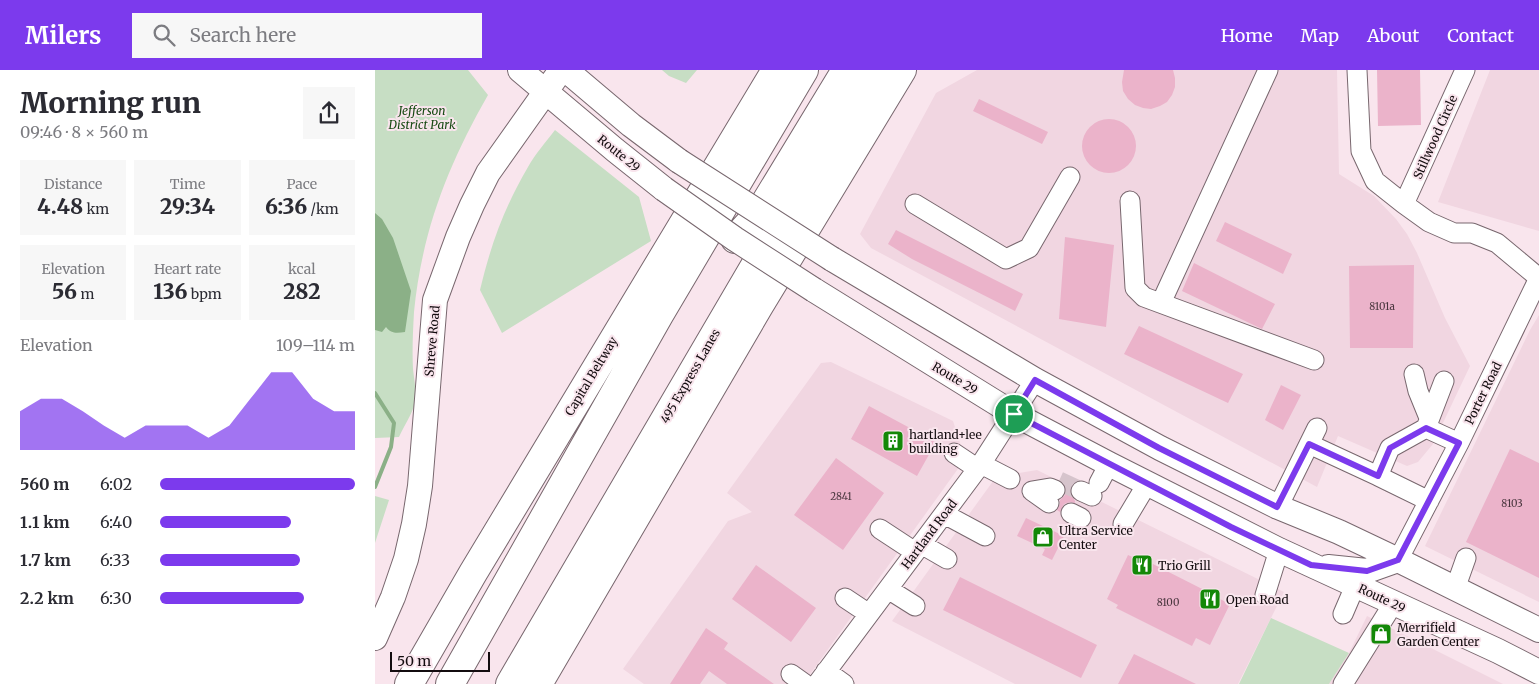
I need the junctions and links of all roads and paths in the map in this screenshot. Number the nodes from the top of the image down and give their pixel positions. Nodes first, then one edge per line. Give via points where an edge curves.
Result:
1 (520, 70) edge
2 (561, 70) edge
3 (566, 70) edge
4 (776, 70) edge
5 (804, 70) edge
6 (829, 70) edge
7 (846, 70) edge
8 (873, 70) edge
9 (901, 70) edge
10 (1267, 70) edge
11 (1357, 70) edge
12 (1465, 70) edge
13 (545, 92) junction
14 (779, 166) junction
15 (1070, 177) dead end
16 (1131, 201) dead end
17 (915, 204) dead end
18 (1404, 204) junction
19 (753, 209) junction
20 (735, 239) junction
21 (1539, 278) edge
22 (1161, 303) junction
23 (1313, 360) dead end
24 (1414, 374) dead end
25 (1035, 380) junction
26 (1444, 381) dead end
27 (1014, 414) junction
28 (1428, 423) junction
29 (1459, 443) junction
30 (954, 453) dead end
31 (979, 466) junction
32 (1378, 476) junction
33 (1010, 479) dead end
34 (1147, 484) junction
35 (1032, 490) dead end
36 (1054, 491) tunnel mouth
37 (1429, 501) junction
38 (1277, 507) junction
39 (944, 514) junction
40 (1123, 524) dead end
41 (880, 529) dead end
42 (985, 536) dead end
43 (918, 548) junction
44 (1279, 550) junction
45 (1466, 558) dead end
46 (947, 559) dead end
47 (1398, 560) junction
48 (1311, 565) junction
49 (1355, 586) junction
50 (888, 588) junction
51 (1455, 589) junction
52 (1265, 595) dead end
53 (845, 598) dead end
54 (1393, 604) junction
55 (915, 606) dead end
56 (869, 614) junction
57 (1343, 614) dead end
58 (1539, 630) edge
59 (375, 638) edge
60 (1539, 672) edge
61 (821, 678) edge
62 (409, 684) edge
63 (450, 684) edge
64 (510, 684) edge
65 (538, 684) edge
66 (843, 684) edge
67 (1343, 684) edge

1 - 13 main road, Route 29
2 - 13 main road, Shreve Road
3 - 19 main road, bridge via 631,125
4 - 62 highway, Capital Beltway
5 - 63 highway via 654,324
6 - 14 highway
7 - 14 highway
8 - 64 highway, 495 Express Lanes via 820,154
9 - 65 highway via 763,298
10 - 22 street
11 - 18 street via 1361,152 1375,181
12 - 18 street, Stillwood Circle
13 - 20 main road, Route 29, bridge via 664,189
13 - 59 main road, Shreve Road via 484,181 458,237 435,300 414,524 393,597
14 - 19 highway
15 - 17 street via 1029,248 1007,259
16 - 22 street via 1135,288 1144,297
18 - 21 street via 1429,222 1497,243
19 - 20 highway
19 - 25 main road, bridge via 832,260
20 - 27 main road, Route 29, bridge
21 - 29 street, Porter Road
22 - 23 street
24 - 28 street
25 - 27 street, Hartland Road
25 - 38 main road via 1159,448
26 - 28 street
27 - 31 street, Hartland Road
27 - 34 main road, Route 29 via 1087,497
28 - 29 street
28 - 32 street via 1390,448
29 - 37 street, Porter Road
30 - 31 street
31 - 33 street
31 - 39 street, Hartland Road
32 - 37 street
32 - 38 street via 1313,436
34 - 40 street
34 - 44 main road, Route 29
35 - 36 street via 1054,479
37 - 47 street, Porter Road
38 - 47 main road
39 - 42 street
39 - 43 street, Hartland Road
41 - 43 street
43 - 46 street
43 - 50 street, Hartland Road
44 - 48 main road, Route 29
44 - 52 street
45 - 51 street
47 - 48 main road via 1367,571
47 - 51 main road
48 - 49 main road, Route 29
49 - 54 main road, Route 29
49 - 57 street
50 - 55 street
50 - 56 street, Hartland Road
51 - 58 main road
53 - 56 street
54 - 60 main road, Route 29
54 - 67 street
56 - 61 street, Hartland Road
61 - 66 street

